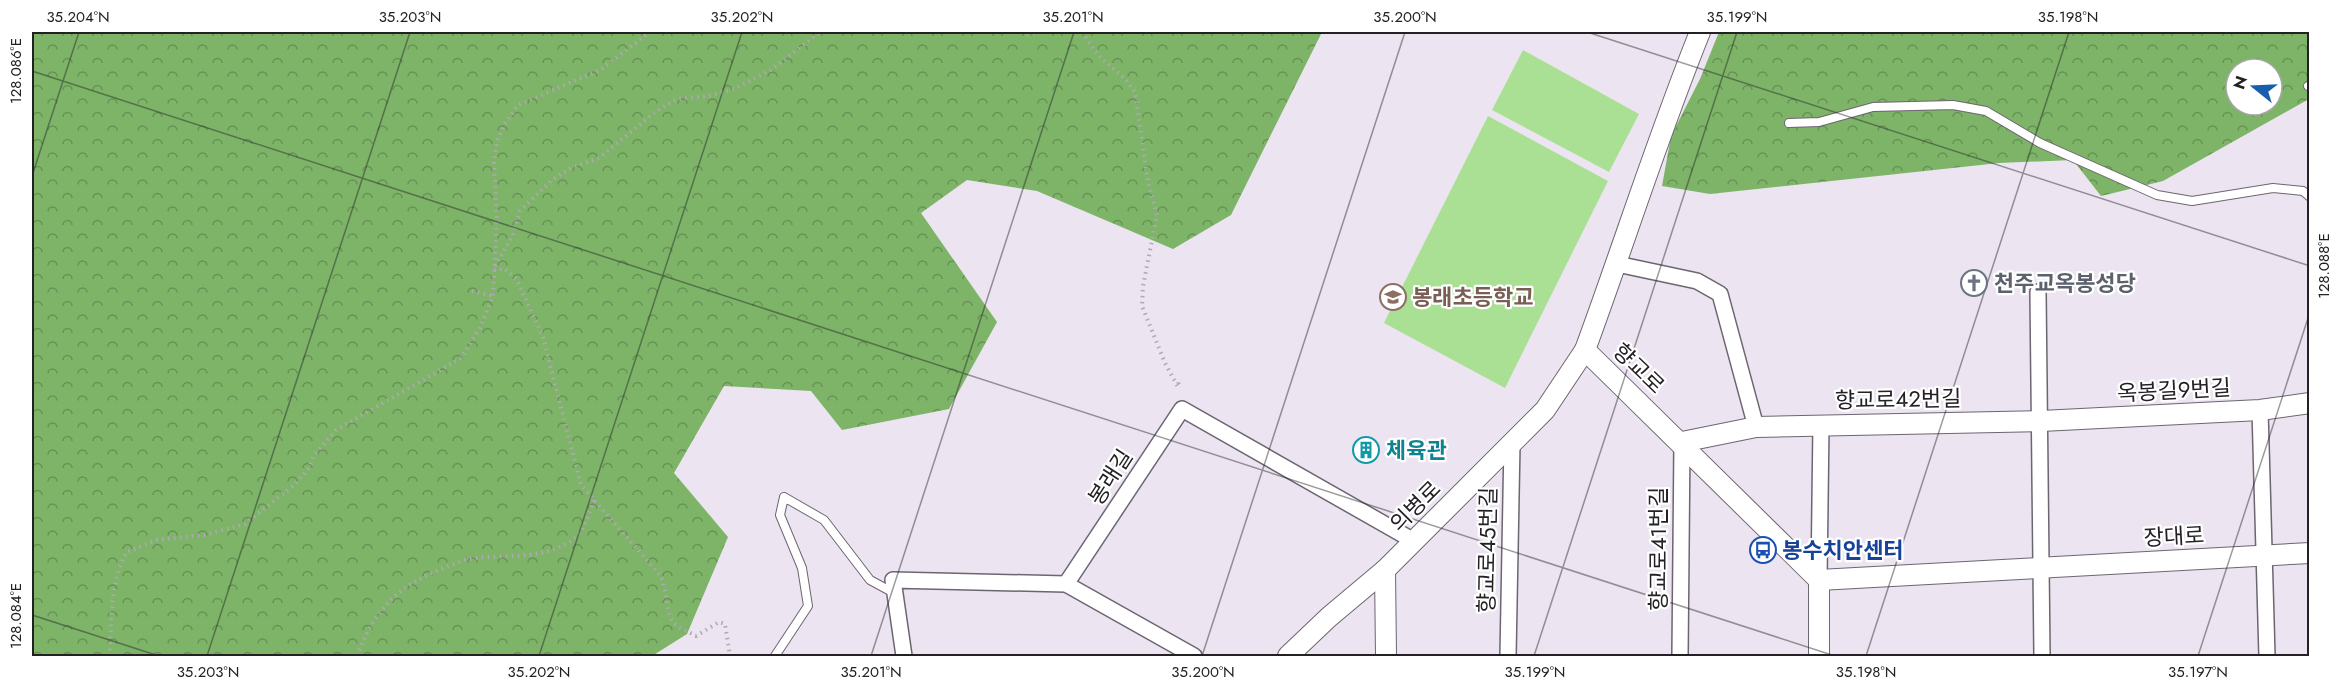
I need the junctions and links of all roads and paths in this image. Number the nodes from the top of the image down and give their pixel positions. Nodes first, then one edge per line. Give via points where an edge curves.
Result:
1 (650, 32) edge
2 (820, 32) edge
3 (1021, 32) edge
4 (1037, 32) edge
5 (1082, 32) edge
6 (1700, 32) edge
7 (1789, 123) dead end
8 (2310, 197) edge
9 (1617, 264) junction
10 (494, 270) junction
11 (472, 291) dead end
12 (2038, 292) dead end
13 (493, 296) junction
14 (1585, 350) junction
15 (1179, 380) dead end
16 (2310, 403) edge
17 (2260, 410) junction
18 (2041, 421) junction
19 (1821, 424) junction
20 (1756, 427) junction
21 (1682, 442) junction
22 (1512, 443) junction
23 (594, 498) junction
24 (1414, 541) junction
25 (2310, 553) edge
26 (2264, 555) junction
27 (2042, 568) junction
28 (1385, 570) junction
29 (1819, 580) junction
30 (1066, 584) junction
31 (895, 594) junction
32 (110, 657) edge
33 (357, 657) edge
34 (730, 657) edge
35 (775, 657) edge
36 (904, 657) edge
37 (1194, 657) edge
38 (1288, 657) edge
39 (1386, 657) edge
40 (1508, 657) edge
41 (1680, 657) edge
42 (1819, 657) edge
43 (2042, 657) edge
44 (2267, 657) edge

1 - 10 path via 600,70 528,99 513,111 497,141 494,162
2 - 10 path via 771,70 734,89 677,99 599,158 552,180 520,211 513,235
3 - 4 path
5 - 15 path via 1098,55 1135,92 1148,182 1157,214 1142,306 1178,387
6 - 9 street, 향교로 via 1646,171
7 - 8 lane via 1819,122 1873,107 1953,105 1986,111 2040,143 2157,195 2192,201 2272,188 2303,191
9 - 14 street, 향교로
9 - 20 street via 1697,281 1720,294
10 - 13 path
10 - 23 path via 512,273 527,300 550,357 578,477 587,495
11 - 13 path
12 - 18 street
13 - 32 path via 480,328 461,358 336,430 295,484 255,518 204,535 156,540 127,552 119,569 111,615
14 - 21 street, 향교로
14 - 22 street, 의병로 via 1545,410
16 - 17 street, 옥봉길9번길
17 - 18 street, 옥봉길9번길
17 - 26 street
18 - 19 street, 향교로42번길
18 - 27 street
19 - 20 street, 향교로42번길
19 - 29 street
20 - 21 street, 향교로42번길
21 - 29 street, 향교로
21 - 41 street, 향교로41번길
22 - 24 street, 의병로
22 - 40 street, 향교로45번길
23 - 33 path via 584,528 567,544 534,554 471,558 411,583 383,606 368,628
23 - 34 path via 595,504 660,575 673,623 696,636 719,622 725,624
24 - 28 street, 의병로
24 - 30 street, 봉래길 via 1182,409
25 - 26 street, 장대로
26 - 27 street, 장대로
26 - 44 street
27 - 29 street, 장대로
27 - 43 street
28 - 38 street, 의병로
28 - 39 street
29 - 42 street
30 - 31 street via 893,580
30 - 37 street
31 - 35 lane via 870,580 824,520 784,497 780,515 802,568 808,606
31 - 36 street

